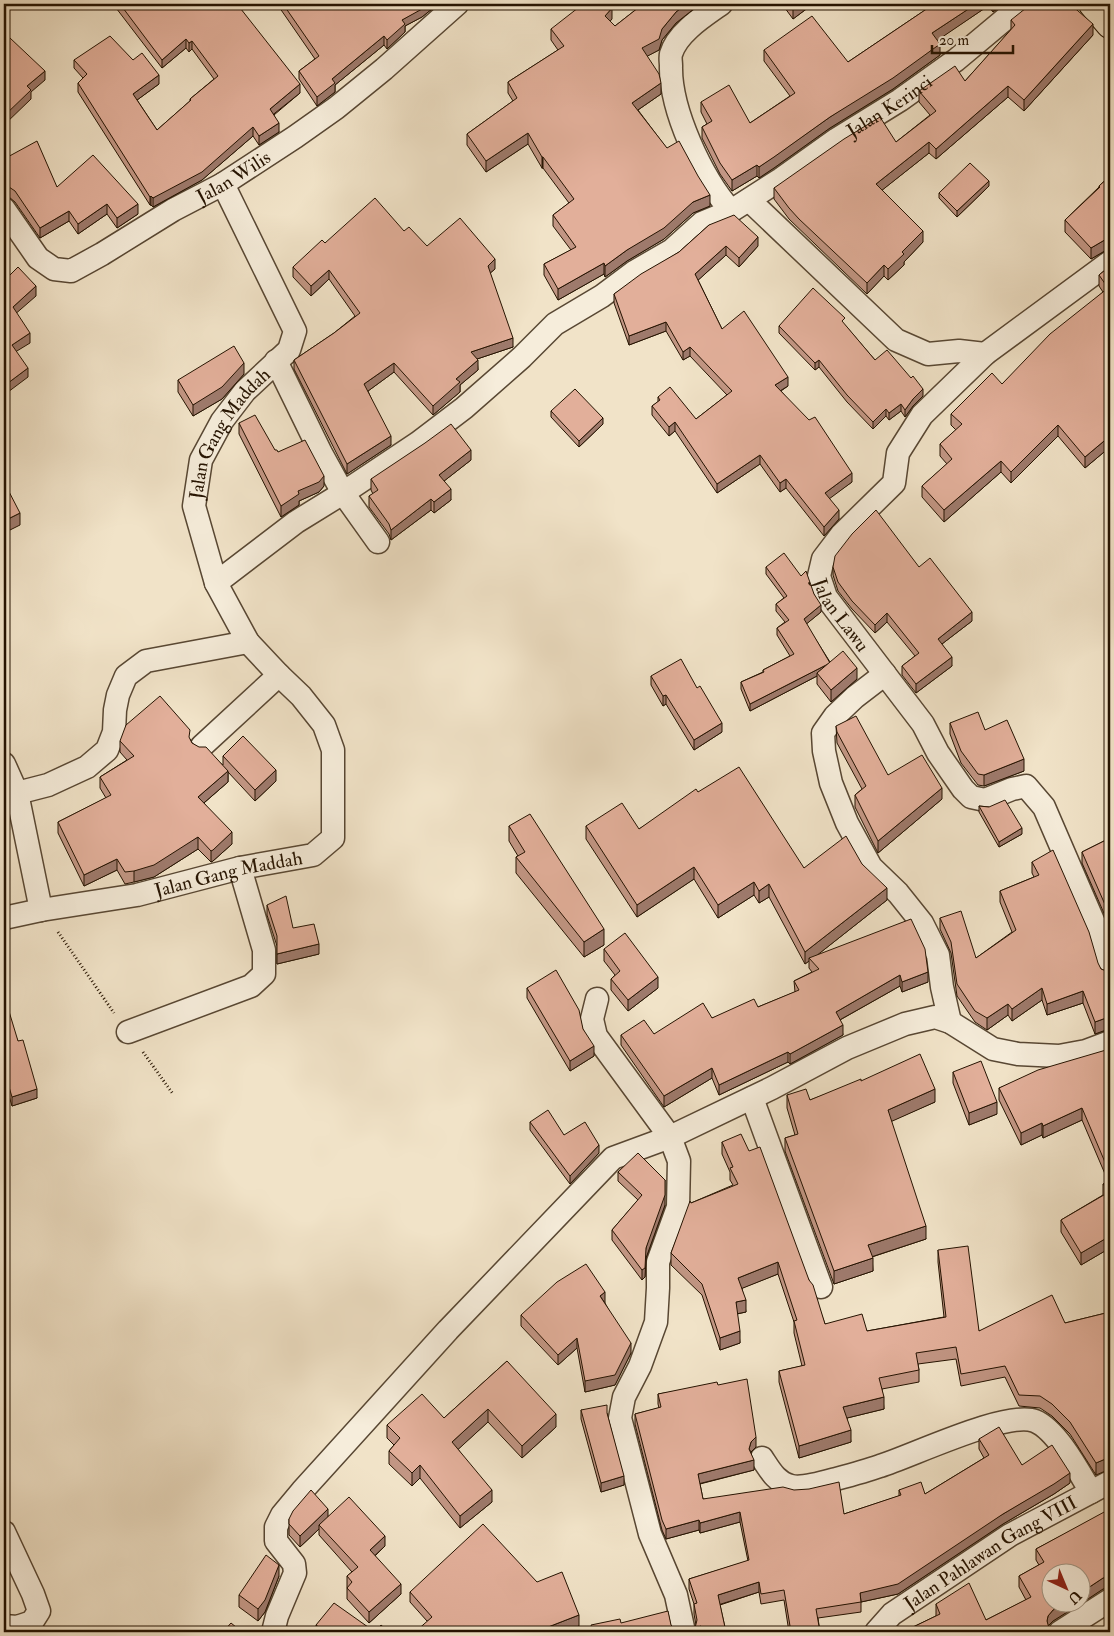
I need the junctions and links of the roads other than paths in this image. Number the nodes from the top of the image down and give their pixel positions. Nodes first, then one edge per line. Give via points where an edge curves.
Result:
1 (457, 4) edge
2 (721, 4) edge
3 (1023, 4) edge
4 (1093, 4) edge
5 (1110, 24) edge
6 (223, 184) junction
7 (740, 206) junction
8 (4, 208) edge
9 (1110, 262) edge
10 (985, 354) junction
11 (276, 361) junction
12 (343, 493) junction
13 (378, 542) dead end
14 (216, 583) junction
15 (248, 642) junction
16 (885, 674) junction
17 (279, 675) junction
18 (202, 746) edge
19 (4, 764) edge
20 (17, 792) junction
21 (240, 868) junction
22 (41, 910) junction
23 (4, 918) edge
24 (1110, 970) edge
25 (597, 999) dead end
26 (950, 1022) junction
27 (128, 1032) road end
28 (1110, 1042) edge
29 (752, 1098) junction
30 (670, 1136) junction
31 (821, 1287) dead end
32 (762, 1458) dead end
33 (1110, 1482) edge
34 (1090, 1492) junction
35 (4, 1532) edge
36 (1110, 1600) edge
37 (4, 1626) edge
38 (273, 1632) edge
39 (684, 1632) edge
40 (876, 1632) edge
41 (1060, 1632) edge

1 - 6 street, Jalan Wilis via 336,108
2 - 7 street via 685,31 671,54 671,77 678,114 706,175 720,199
3 - 7 street, Jalan Kerinci via 956,60 900,100
4 - 5 highway
6 - 8 street, Jalan Wilis via 71,271 54,269 38,258
6 - 11 street, Jalan Gang Maddah via 294,331 289,350
7 - 10 street via 896,340 928,354 958,351
7 - 12 street, Jalan Kerinci via 702,223 672,250 555,324 464,408
9 - 10 street, Jalan Lawu
10 - 16 street, Jalan Lawu via 922,415 898,453 894,483 842,534 823,559 819,576 826,596
11 - 12 street
11 - 14 street, Jalan Gang Maddah via 244,391 222,421 201,460 194,506
12 - 13 street
12 - 14 street, Jalan Kerinci via 296,522
14 - 15 street, Jalan Gang Maddah
15 - 17 street, Jalan Gang Maddah
15 - 20 street via 146,661 126,676 118,695 114,732 107,750 87,767 48,785
16 - 24 street, Jalan Lawu via 923,724 962,789 985,800 1026,786 1044,807 1101,939
16 - 26 street via 835,716 823,733 824,751 831,783 871,867 922,923 938,955
17 - 18 street
17 - 21 street, Jalan Gang Maddah via 324,725 333,750 332,838 313,855
19 - 20 street
20 - 22 street
21 - 22 street, Jalan Gang Maddah via 137,895
21 - 27 street via 264,950 264,974 251,986
22 - 23 street, Jalan Gang Maddah
25 - 30 street via 592,1019 596,1036
26 - 28 street via 993,1049 1018,1054 1059,1056
26 - 29 street via 935,1017 905,1024 847,1048
29 - 30 street
29 - 31 street
30 - 38 street via 613,1158 448,1330 282,1515 276,1527 276,1541 294,1564 295,1573
30 - 39 street via 678,1161 678,1207 658,1262 656,1322 640,1366 624,1397 620,1418 650,1534 676,1595
32 - 34 street via 776,1479 792,1486 822,1482 880,1466 962,1435 1021,1418 1036,1421 1048,1430 1071,1458
33 - 34 street, Jalan Pahlawan Gang VIII
34 - 40 street, Jalan Pahlawan Gang VIII via 1010,1535 892,1614
35 - 37 street via 39,1611 32,1622 17,1627
36 - 41 street

